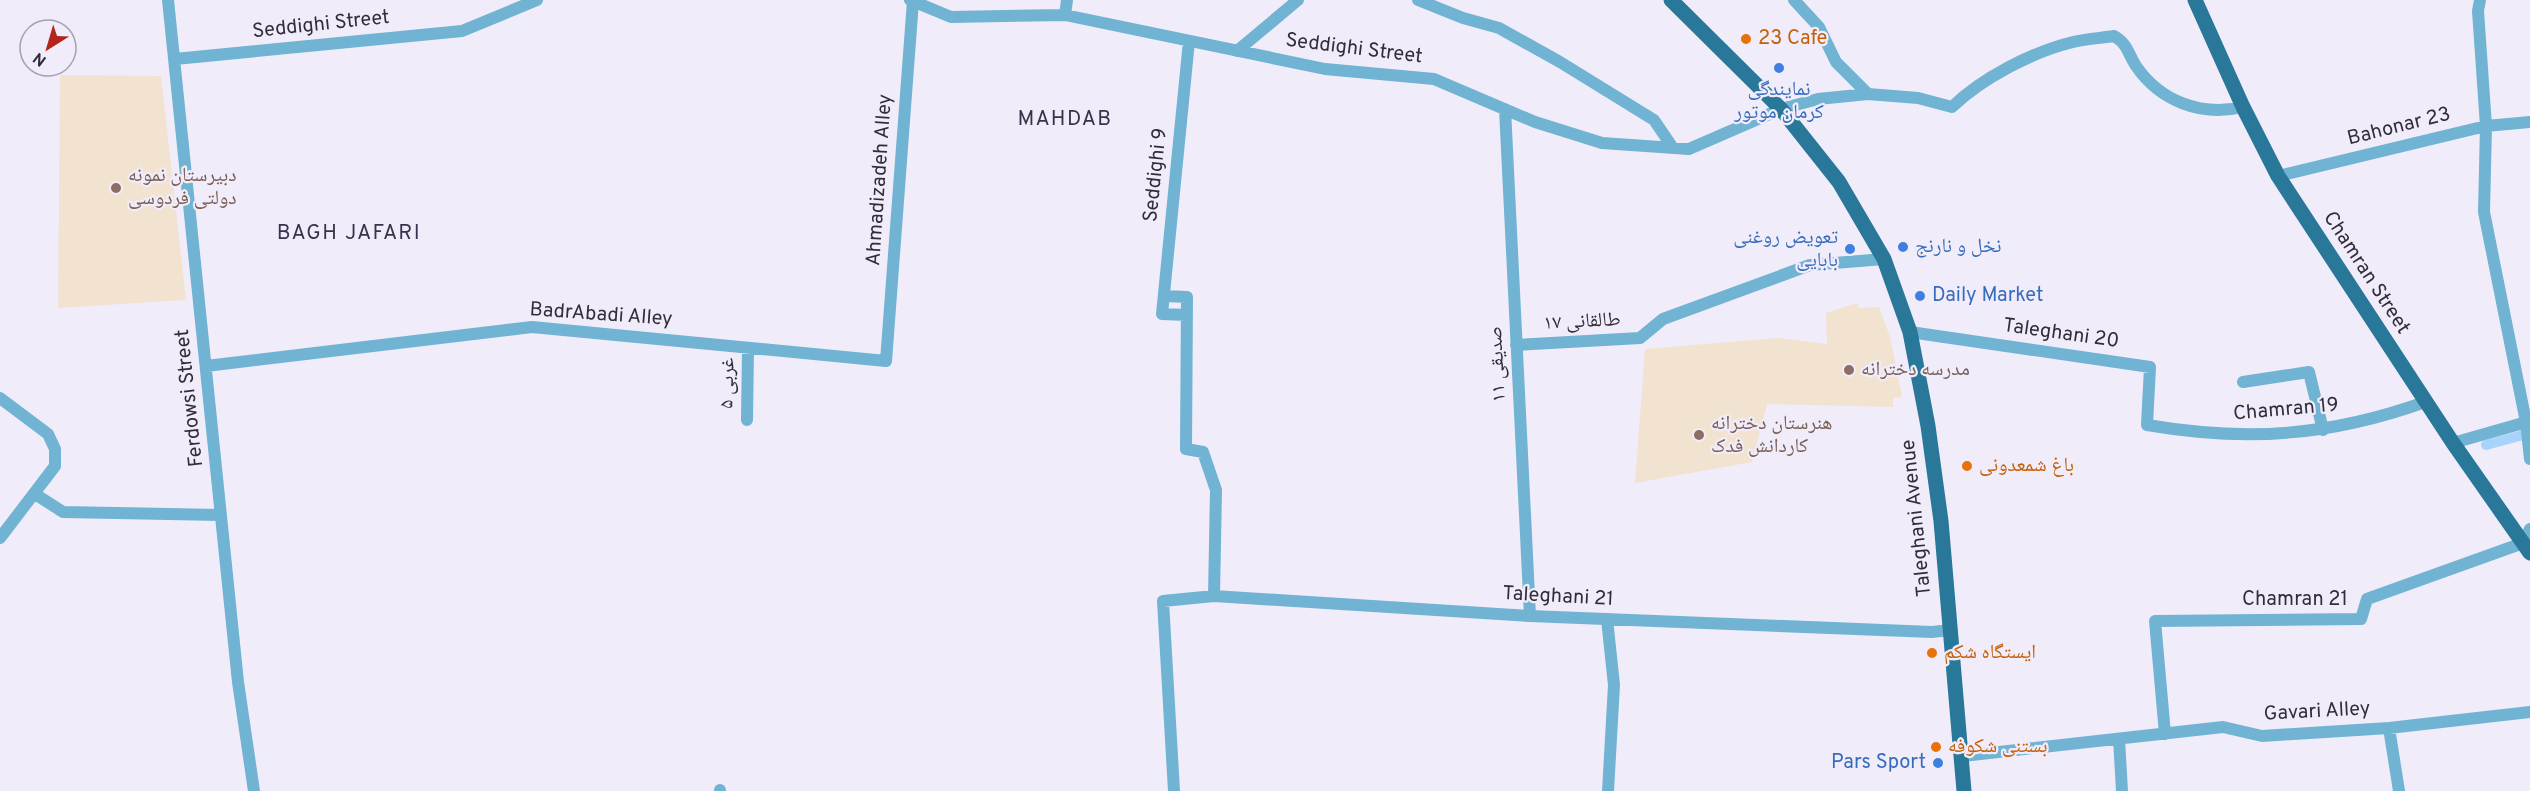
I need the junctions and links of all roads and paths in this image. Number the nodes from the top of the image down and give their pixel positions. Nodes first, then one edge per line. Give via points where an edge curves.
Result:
1 (168, 0) edge
2 (537, 0) edge
3 (1067, 0) edge
4 (1299, 0) edge
5 (1418, 0) edge
6 (1671, 0) edge
7 (1794, 0) edge
8 (2195, 0) edge
9 (2480, 0) edge
10 (911, 1) edge
11 (1065, 15) junction
12 (1189, 41) junction
13 (1237, 51) junction
14 (175, 59) junction
15 (1868, 94) junction
16 (2242, 107) junction
17 (1505, 109) junction
18 (1781, 109) junction
19 (2530, 122) edge
20 (2486, 126) junction
21 (1673, 148) junction
22 (2278, 176) junction
23 (1884, 259) junction
24 (1164, 296) junction
25 (1187, 315) junction
26 (1910, 332) junction
27 (1516, 345) junction
28 (748, 348) junction
29 (886, 361) joint
30 (206, 366) junction
31 (2243, 382) dead end
32 (0, 398) edge
33 (2426, 402) junction
34 (747, 420) dead end
35 (2528, 422) edge
36 (2147, 425) joint
37 (2323, 430) junction
38 (2453, 443) junction
39 (2530, 459) edge
40 (35, 494) junction
41 (221, 515) junction
42 (2530, 529) edge
43 (0, 538) edge
44 (2526, 548) edge
45 (1214, 596) junction
46 (1530, 616) junction
47 (1608, 619) junction
48 (1951, 630) junction
49 (2530, 712) edge
50 (2389, 728) junction
51 (2165, 734) junction
52 (2119, 739) junction
53 (1963, 756) junction
54 (254, 791) edge
55 (1174, 791) edge
56 (1608, 791) edge
57 (1964, 791) edge
58 (2122, 791) edge
59 (2399, 791) edge

1 - 14 street, Ferdowsi Street
2 - 14 street, Seddighi Street via 462,31
3 - 11 street
4 - 13 street
5 - 21 street via 1499,28 1552,57 1654,120
6 - 18 main road, Taleghani Avenue
7 - 15 street via 1819,27 1836,62
8 - 16 main road, Chamran Street
9 - 20 street
10 - 11 street, Seddighi Street via 951,17
10 - 29 street, Ahmadizadeh Alley
11 - 12 street, Seddighi Street
12 - 13 street, Seddighi Street
12 - 24 street, Seddighi 9
13 - 17 street, Seddighi Street via 1325,69 1434,79
14 - 30 street, Ferdowsi Street
15 - 16 street, Seddighi Street via 1918,98 1952,107 2016,63 2072,43 2114,36 2128,48 2152,85 2174,101 2200,110
15 - 18 street, Seddighi Street via 1818,99
16 - 22 main road, Chamran Street
17 - 21 street, Seddighi Street via 1602,143
17 - 27 street, صدیقی ۱۱
18 - 21 street, Seddighi Street via 1689,149
18 - 23 main road, Taleghani Avenue via 1839,182
19 - 20 street, Bahonar 23
20 - 22 street, Bahonar 23
20 - 35 street via 2484,212
22 - 33 main road, Chamran Street
23 - 26 main road, Taleghani Avenue
23 - 27 street, طالقانی ۱۷ via 1810,265 1663,319 1640,338
24 - 25 street via 1187,297
24 - 25 street, Seddighi 9 via 1162,314
25 - 45 street via 1186,449 1203,452 1216,490
26 - 36 street, Taleghani 20 via 2150,367
26 - 48 main road, Taleghani Avenue via 1928,426
27 - 46 street, صدیقی ۱۱
28 - 29 street, BadrAbadi Alley
28 - 30 street, BadrAbadi Alley via 532,327
28 - 34 street, ۵ غربی
30 - 41 street, Ferdowsi Street
31 - 37 street via 2309,372
32 - 40 street via 48,434 55,449 55,466
33 - 37 street, Chamran 19
33 - 38 main road, Chamran Street
35 - 38 street
35 - 39 street
36 - 37 street, Chamran 19 via 2229,435
38 - 44 main road, Chamran Street
40 - 41 street via 63,512
40 - 43 street
41 - 54 street, Ferdowsi Street
42 - 44 street
44 - 51 street, Chamran 21 via 2367,599 2361,619 2156,621
45 - 46 street, Taleghani 21
45 - 55 street, Taleghani 21 via 1163,601
46 - 47 street, Taleghani 21
47 - 48 street, Taleghani 21
47 - 56 street via 1614,685
48 - 53 main road, Taleghani Avenue
49 - 50 street, Gavari Alley
50 - 51 street, Gavari Alley via 2262,736 2223,727
50 - 59 street
51 - 52 street, Gavari Alley
52 - 53 street, Gavari Alley
52 - 58 street
53 - 57 main road, Taleghani Avenue

